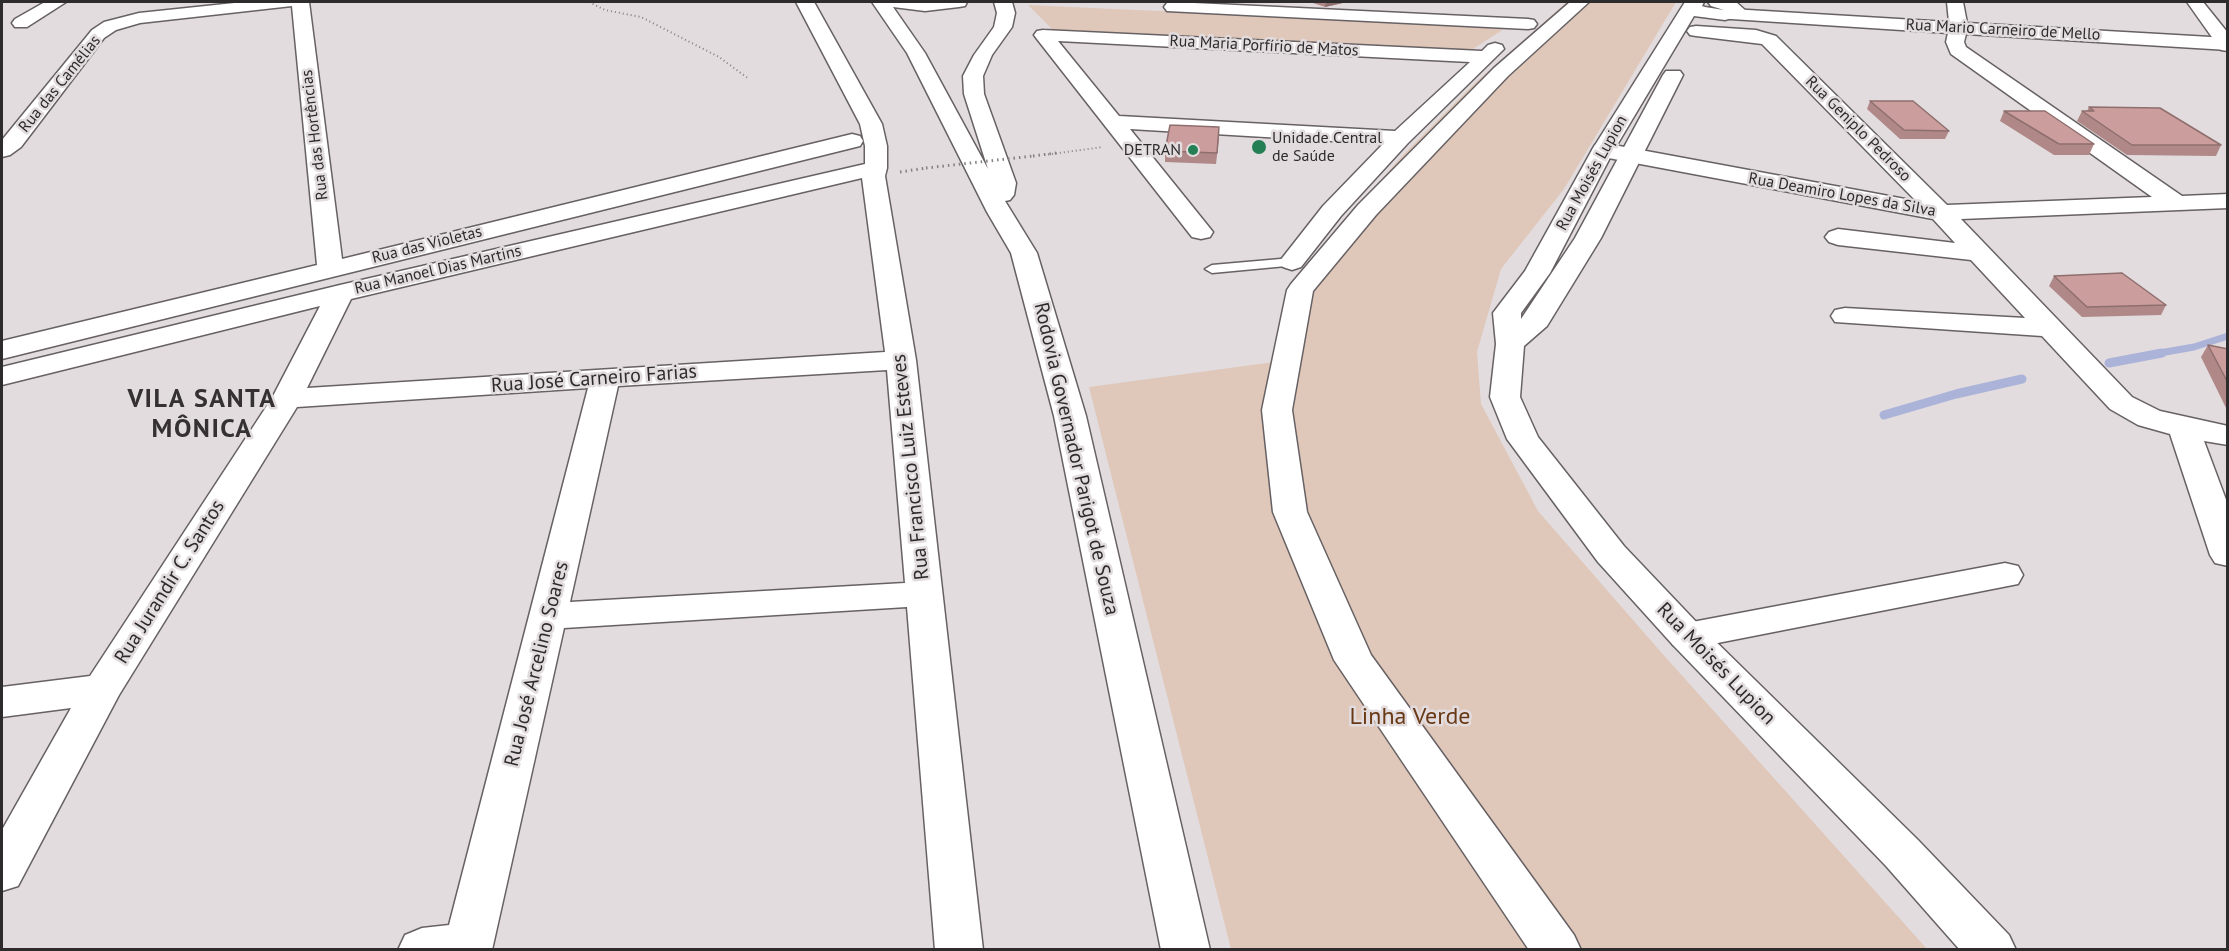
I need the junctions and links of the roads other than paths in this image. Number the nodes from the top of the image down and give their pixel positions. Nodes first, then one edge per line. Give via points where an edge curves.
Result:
1 (57, 2) edge
2 (288, 2) edge
3 (300, 2) edge
4 (805, 2) edge
5 (860, 2) edge
6 (881, 2) edge
7 (893, 2) edge
8 (959, 2) edge
9 (1003, 2) edge
10 (1557, 2) edge
11 (1580, 2) edge
12 (1955, 2) edge
13 (2195, 2) edge
14 (1173, 7) dead end
15 (1709, 7) edge
16 (21, 23) dead end
17 (1528, 24) junction
18 (1959, 27) junction
19 (2227, 45) edge
20 (916, 53) junction
21 (1485, 57) junction
22 (1112, 122) junction
23 (1400, 138) junction
24 (852, 141) dead end
25 (2, 150) edge
26 (1603, 150) junction
27 (1630, 155) junction
28 (876, 168) junction
29 (2228, 201) edge
30 (2175, 202) junction
31 (999, 212) junction
32 (1941, 213) junction
33 (1201, 232) dead end
34 (1559, 232) junction
35 (1838, 237) dead end
36 (1588, 238) junction
37 (1979, 253) junction
38 (1292, 262) joint
39 (1212, 269) dead end
40 (335, 280) junction
41 (1845, 316) dead end
42 (2051, 328) junction
43 (1510, 344) junction
44 (2, 350) edge
45 (901, 360) junction
46 (2, 376) edge
47 (605, 379) junction
48 (287, 398) junction
49 (2184, 428) junction
50 (2228, 436) edge
51 (2228, 555) edge
52 (2005, 575) dead end
53 (923, 594) junction
54 (549, 616) junction
55 (1687, 636) junction
56 (102, 689) junction
57 (2, 702) edge
58 (2, 872) edge
59 (468, 947) edge
60 (422, 950) edge
61 (959, 950) edge
62 (1186, 950) edge
63 (1557, 950) edge
64 (1992, 950) edge

1 - 16 street
2 - 25 street, Rua das Camélias via 121,22 98,34 14,142
3 - 40 street, Rua das Hortências
4 - 28 street, Rua Francisco Luiz Esteves via 871,124
5 - 20 street
6 - 20 street, Rodovia Governador Parigot de Souza
7 - 8 street via 925,6
9 - 31 street via 1003,27 973,76 974,94 1004,183
10 - 17 street
11 - 63 street via 1501,72 1384,193 1300,290 1277,410 1290,512 1354,660
12 - 18 street
13 - 19 street
14 - 17 street
15 - 18 street, Rua Mario Carneiro de Mello via 1778,17
15 - 26 street, Rua Moisés Lupion
15 - 27 street, Rua Moisés Lupion
15 - 32 street, Rua Geniplo Pedroso via 1769,40
17 - 21 street
18 - 19 street, Rua Mario Carneiro de Mello
18 - 30 street via 1955,42 1971,61
20 - 31 street, Rodovia Governador Parigot de Souza
21 - 22 street, Rua Maria Porfírio de Matos via 1043,35
21 - 23 street
22 - 23 street
22 - 33 street
23 - 38 street via 1332,211
24 - 40 street, Rua das Violetas
26 - 27 street, Rua Deamiro Lopes da Silva
26 - 34 street, Rua Moisés Lupion
27 - 32 street, Rua Deamiro Lopes da Silva
27 - 36 street, Rua Moisés Lupion
28 - 40 street, Rua Manoel Dias Martins
28 - 45 street, Rua Francisco Luiz Esteves via 873,176
29 - 30 street, Rua Deamiro Lopes da Silva
30 - 32 street, Rua Deamiro Lopes da Silva
31 - 62 street, Rodovia Governador Parigot de Souza via 1024,253 1070,416
32 - 37 street, Rua Geniplo Pedroso
34 - 36 street
34 - 43 street, Rua Moisés Lupion via 1537,273 1507,313
35 - 37 street
36 - 43 street, Rua Moisés Lupion via 1537,321
37 - 42 street, Rua Geniplo Pedroso
38 - 39 lane
40 - 44 street, Rua das Violetas
40 - 46 street, Rua Manoel Dias Martins
40 - 48 street, Rua Jurandir C. Santos
41 - 42 street
42 - 49 street, Rua Geniplo Pedroso via 2121,403 2149,418
43 - 55 street, Rua Moisés Lupion via 1505,397 1523,439 1611,554
45 - 47 street, Rua José Carneiro Farias
45 - 53 street, Rua Francisco Luiz Esteves
47 - 48 street, Rua José Carneiro Farias
47 - 54 street, Rua José Arcelino Soares
48 - 56 street, Rua Jurandir C. Santos
49 - 50 street, Rua Geniplo Pedroso
49 - 51 street
52 - 55 street
53 - 54 street
53 - 61 street, Rua Francisco Luiz Esteves
54 - 59 street, Rua José Arcelino Soares
55 - 64 street, Rua Moisés Lupion via 1902,853
56 - 57 street
56 - 58 street, Rua Jurandir C. Santos
59 - 60 street

